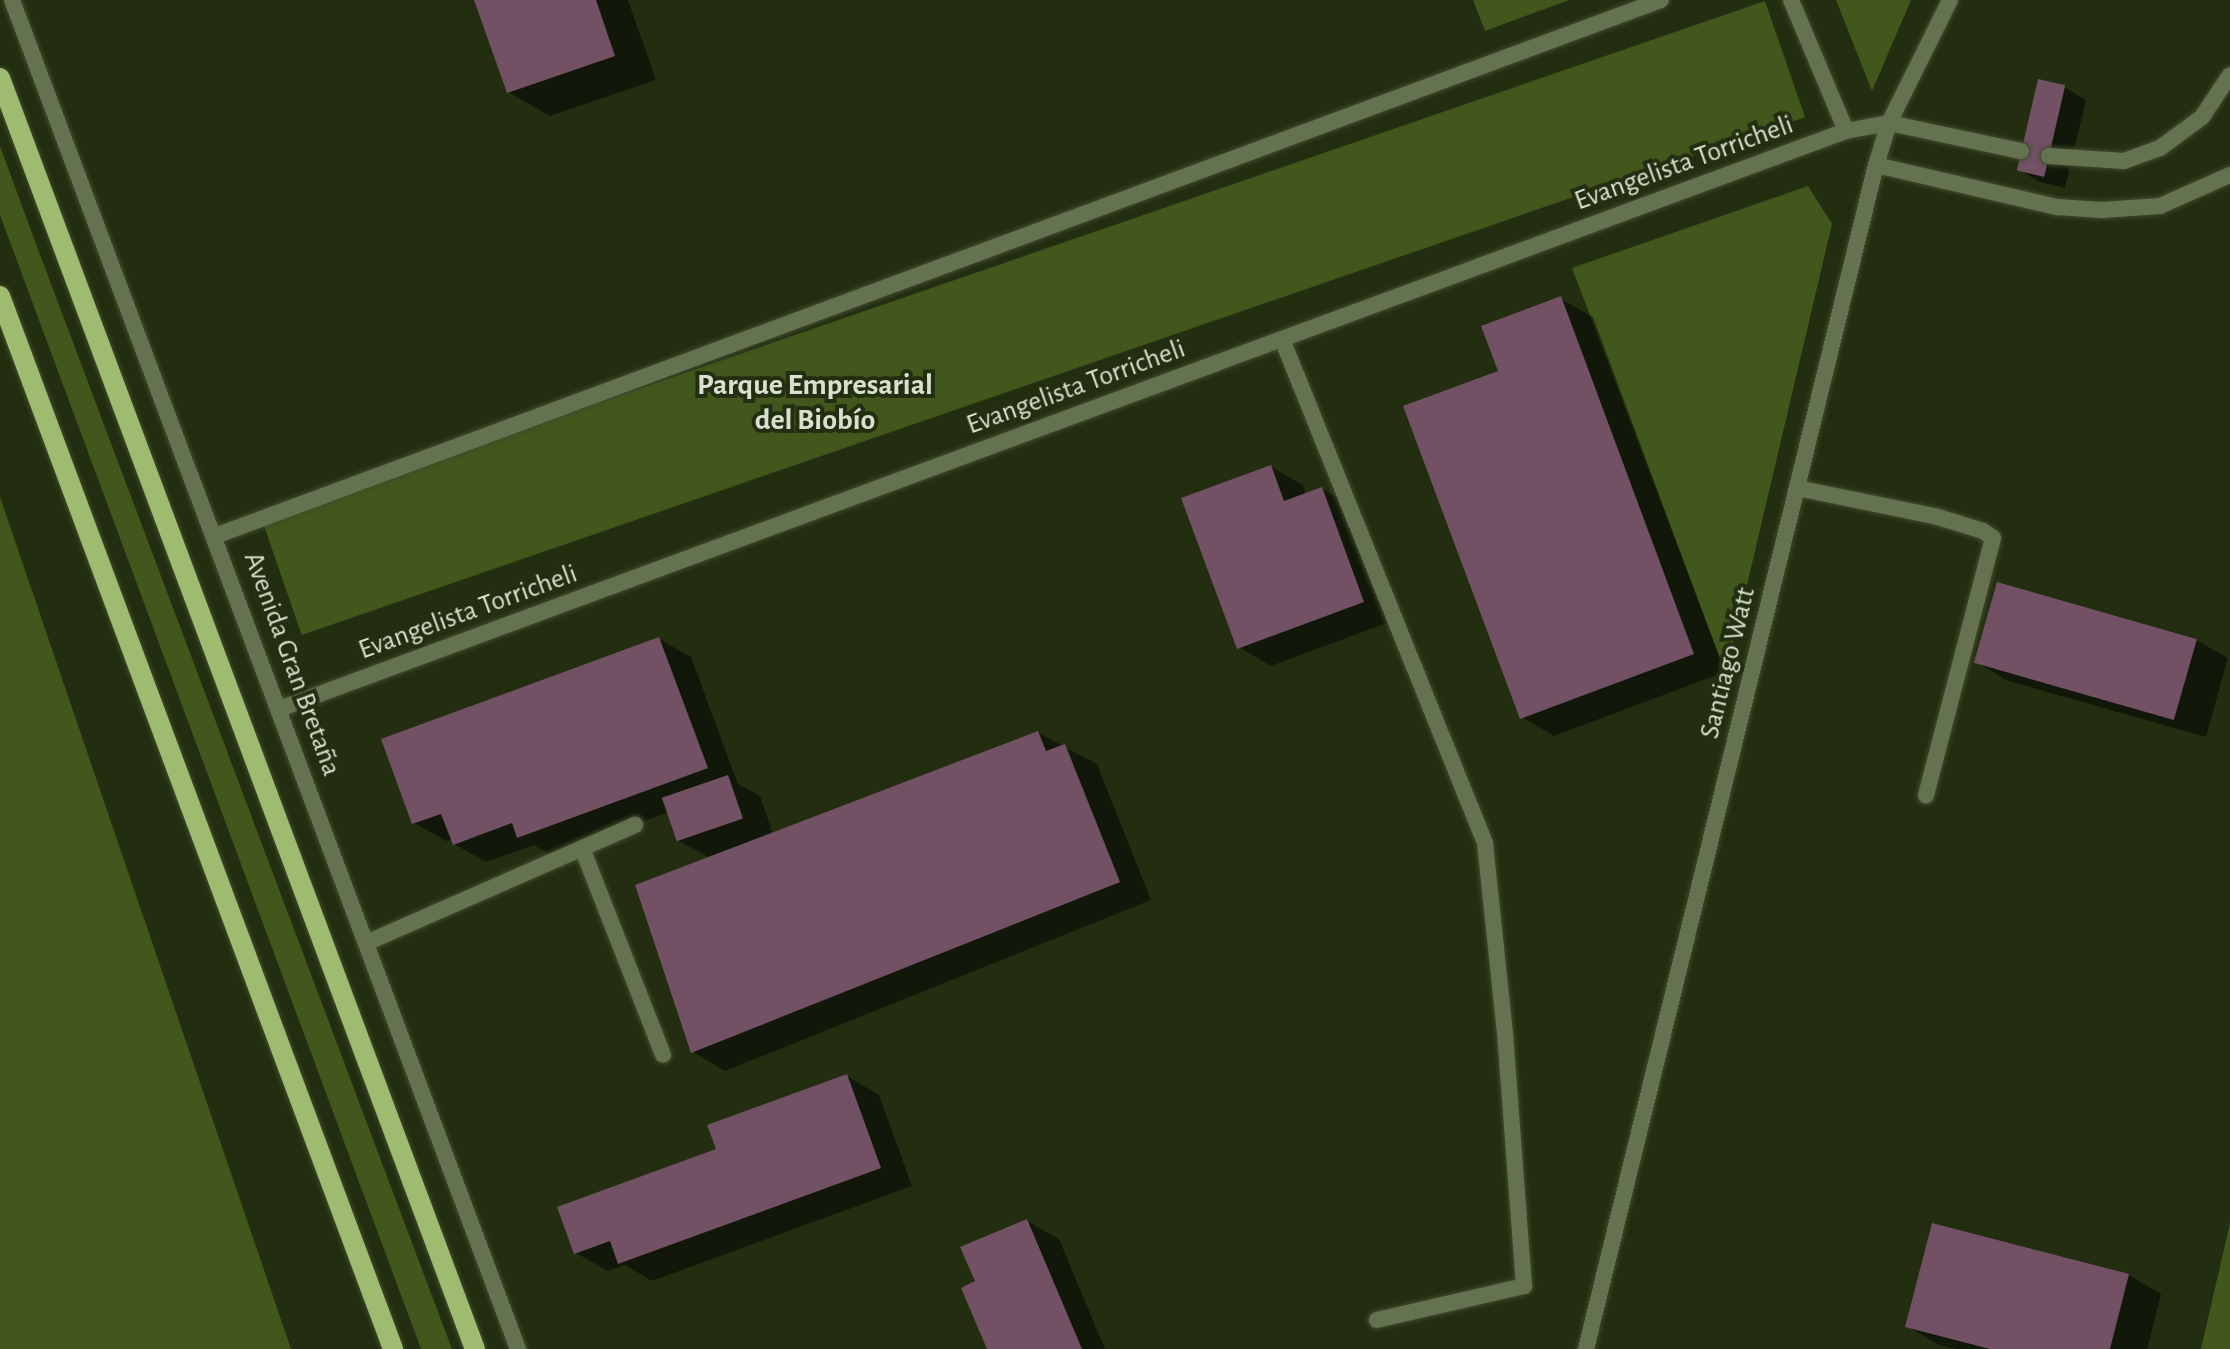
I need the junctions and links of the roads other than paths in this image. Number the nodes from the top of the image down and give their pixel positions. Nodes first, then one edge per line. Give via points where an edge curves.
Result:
1 (12, 0) edge
2 (1661, 0) edge
3 (1791, 0) edge
4 (1950, 0) edge
5 (2230, 75) edge
6 (0, 78) edge
7 (1889, 123) junction
8 (1846, 131) junction
9 (2021, 151) dead end
10 (2049, 156) dead end
11 (1876, 165) junction
12 (2230, 175) edge
13 (0, 296) edge
14 (1282, 339) junction
15 (1797, 488) junction
16 (215, 536) junction
17 (279, 709) junction
18 (1926, 795) dead end
19 (635, 825) dead end
20 (582, 848) junction
21 (366, 943) junction
22 (663, 1055) dead end
23 (1377, 1320) dead end
24 (393, 1349) edge
25 (475, 1349) edge
26 (518, 1349) edge
27 (1586, 1349) edge

1 - 16 street, Avenida Gran Bretaña
2 - 16 street
3 - 8 street
4 - 7 street, Santiago Watt
5 - 10 street via 2202,117 2160,148 2124,161
6 - 25 main road
7 - 8 street, Evangelista Torricheli
7 - 9 street
7 - 11 street, Santiago Watt
8 - 14 street, Evangelista Torricheli
11 - 12 street via 2057,207 2102,210 2160,206
11 - 15 street, Santiago Watt
13 - 24 main road
14 - 17 street, Evangelista Torricheli
14 - 23 street via 1485,843 1505,1033 1524,1286
15 - 18 street via 1938,517 1993,538
15 - 27 street, Santiago Watt
16 - 17 street, Avenida Gran Bretaña
17 - 21 street, Avenida Gran Bretaña
19 - 20 street
20 - 21 street
20 - 22 street
21 - 26 street, Avenida Gran Bretaña

